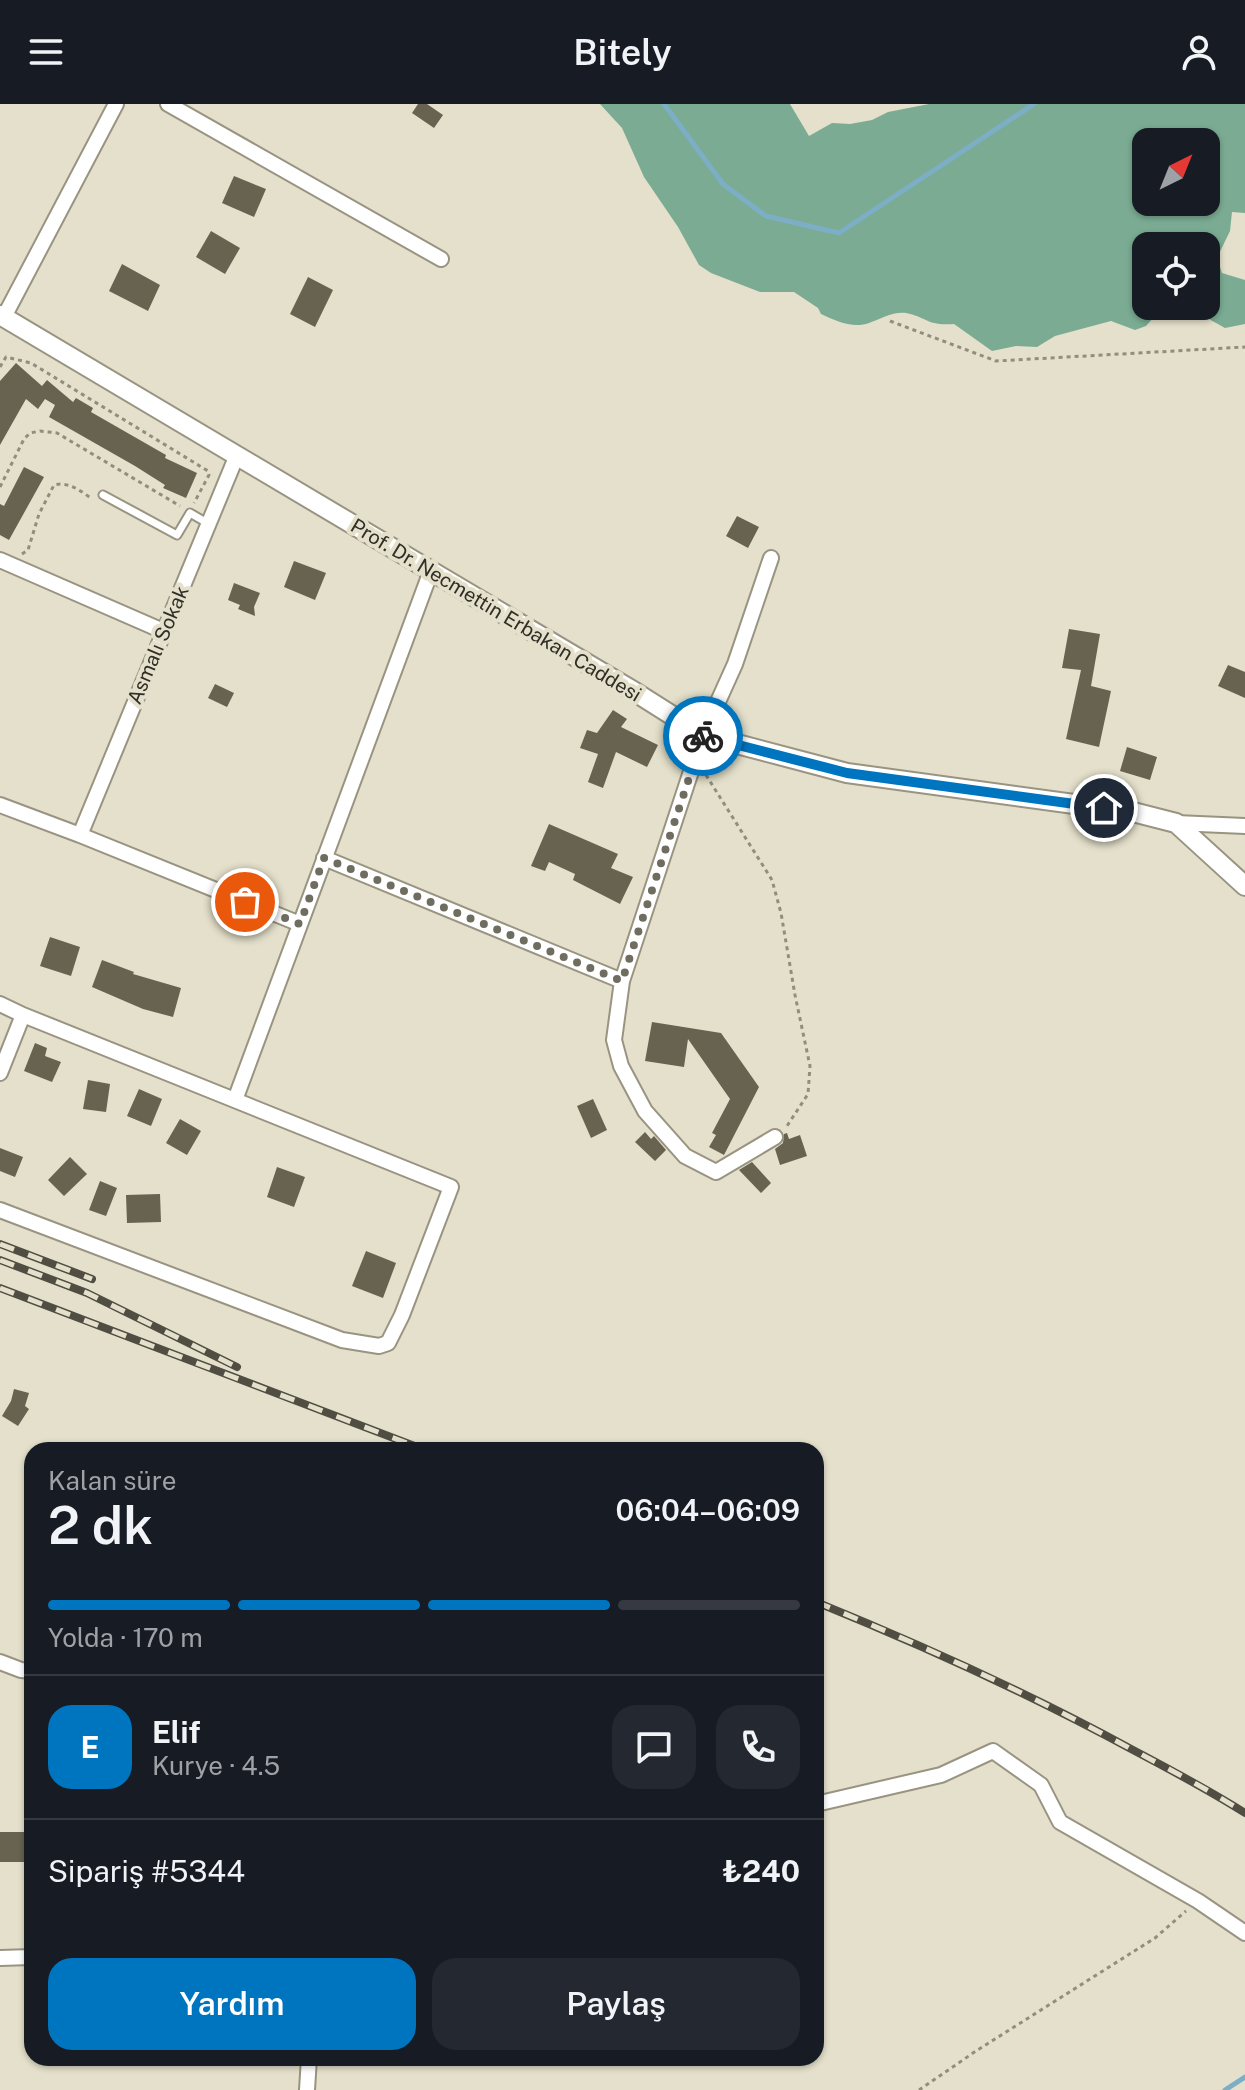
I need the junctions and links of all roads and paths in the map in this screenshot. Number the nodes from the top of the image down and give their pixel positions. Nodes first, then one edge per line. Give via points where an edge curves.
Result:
1 (116, 104) edge
2 (168, 104) edge
3 (441, 259) dead end
4 (2, 316) edge
5 (890, 321) dead end
6 (1245, 347) edge
7 (0, 367) edge
8 (237, 455) junction
9 (0, 487) edge
10 (103, 495) joint
11 (193, 505) dead end
12 (180, 506) dead end
13 (209, 524) junction
14 (6, 555) edge
15 (771, 558) dead end
16 (431, 571) junction
17 (163, 631) junction
18 (703, 735) junction
19 (696, 759) junction
20 (0, 805) edge
21 (1176, 823) junction
22 (1245, 826) edge
23 (80, 835) junction
24 (324, 858) junction
25 (1245, 886) edge
26 (300, 924) junction
27 (622, 981) junction
28 (0, 1004) edge
29 (23, 1015) junction
30 (0, 1073) edge
31 (235, 1100) junction
32 (775, 1137) joint
33 (0, 1210) edge
34 (0, 1662) edge
35 (24, 1670) edge
36 (824, 1802) edge
37 (1198, 1901) junction
38 (1245, 1933) edge
39 (24, 1957) edge
40 (0, 1958) edge
41 (308, 2066) edge
42 (307, 2090) edge
43 (919, 2090) edge

1 - 4 street
2 - 3 street
4 - 8 street, Prof. Dr. Necmettin Erbakan Caddesi
5 - 6 path via 996,361
7 - 11 path via 6,357 31,363 208,471
8 - 13 street, Asmalı Sokak
8 - 16 street, Prof. Dr. Necmettin Erbakan Caddesi
9 - 12 path via 24,439 40,431 83,446
10 - 13 lane via 177,535 190,513
10 - 14 path via 93,500 79,489 54,485 28,550
13 - 17 street, Asmalı Sokak
14 - 17 street
15 - 18 street via 735,664
16 - 18 street, Prof. Dr. Necmettin Erbakan Caddesi
16 - 24 street
17 - 23 street, Asmalı Sokak
18 - 19 street
18 - 21 street, Prof. Dr. Necmettin Erbakan Caddesi via 847,773 1133,812
19 - 27 street
19 - 32 path via 772,880 781,913 810,1066 808,1094
20 - 23 street
21 - 22 street
21 - 25 street, Prof. Dr. Necmettin Erbakan Caddesi
23 - 26 street
24 - 26 street
24 - 27 street
26 - 31 street
27 - 32 street via 614,1040 621,1066 645,1111 685,1156 716,1172
28 - 29 street
29 - 30 street
29 - 31 street
31 - 33 street via 451,1187 388,1343 342,1340
34 - 35 street
36 - 37 street via 941,1775 993,1751 1041,1785 1060,1822
37 - 38 street
37 - 43 path via 1155,1938
39 - 40 street
41 - 42 street

